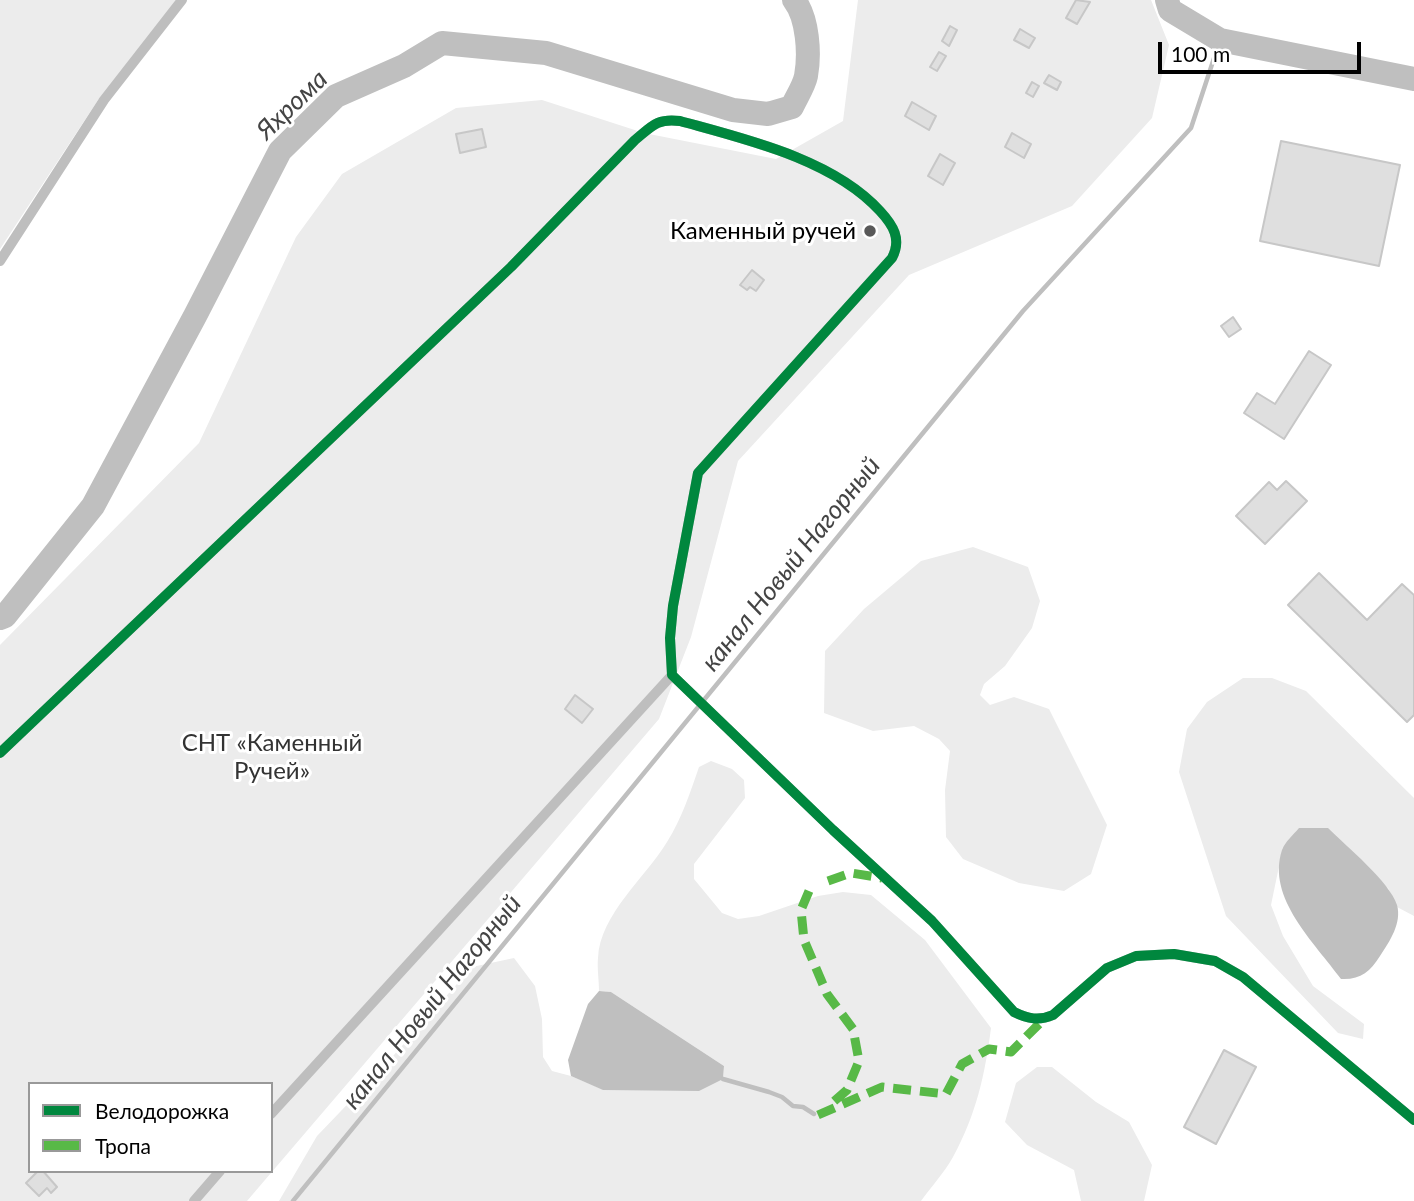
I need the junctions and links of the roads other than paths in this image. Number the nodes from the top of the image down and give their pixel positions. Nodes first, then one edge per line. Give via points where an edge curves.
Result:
1 (182, 0) edge
2 (0, 261) edge
3 (672, 675) junction
4 (0, 753) edge
5 (273, 1112) edge
6 (1414, 1120) edge
7 (218, 1173) edge
8 (194, 1201) edge

1 - 2 street via 104,100
3 - 4 street via 673,606 698,474 892,258 897,239 891,223 868,197 817,166 750,140 666,119 635,139 511,267
3 - 5 street
3 - 6 street via 932,921 1014,1012 1026,1018 1053,1015 1107,968 1136,956 1174,954 1215,961 1243,976
7 - 8 street

